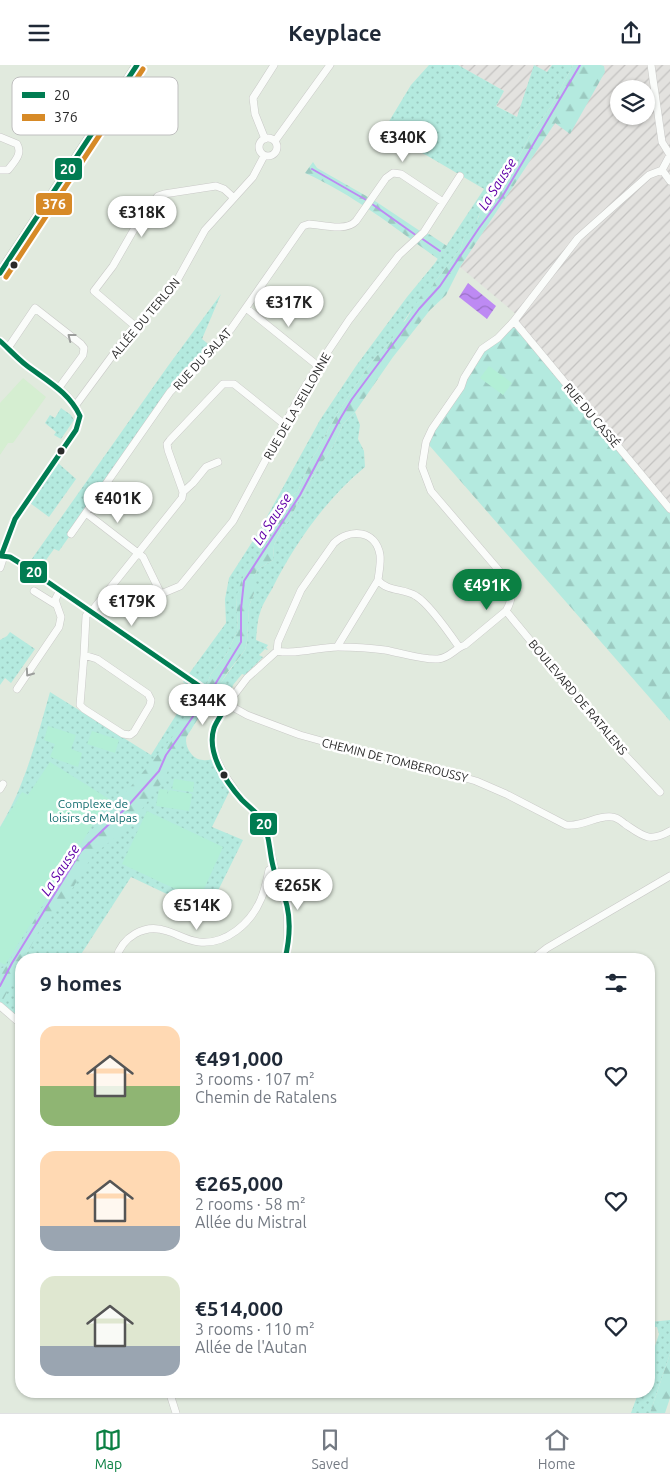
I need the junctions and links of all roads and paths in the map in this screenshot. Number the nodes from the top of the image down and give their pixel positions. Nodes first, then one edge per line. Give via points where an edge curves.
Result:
1 (137, 65) edge
2 (274, 65) edge
3 (330, 65) edge
4 (651, 65) edge
5 (129, 77) edge
6 (91, 135) edge
7 (0, 137) edge
8 (265, 139) junction
9 (275, 141) junction
10 (264, 155) junction
11 (670, 155) edge
12 (0, 170) edge
13 (662, 170) junction
14 (460, 176) dead end
15 (670, 181) edge
16 (234, 198) junction
17 (443, 202) junction
18 (0, 273) edge
19 (246, 308) junction
20 (514, 321) junction
21 (135, 326) junction
22 (0, 341) edge
23 (8, 348) junction
24 (318, 366) junction
25 (58, 389) junction
26 (75, 406) junction
27 (284, 425) junction
28 (218, 462) dead end
29 (183, 492) junction
30 (670, 509) edge
31 (86, 513) junction
32 (71, 534) dead end
33 (137, 553) junction
34 (4, 556) edge
35 (0, 568) edge
36 (378, 580) junction
37 (60, 590) junction
38 (34, 591) dead end
39 (55, 604) junction
40 (506, 611) junction
41 (92, 612) junction
42 (337, 647) junction
43 (459, 647) junction
44 (277, 651) junction
45 (84, 655) junction
46 (17, 689) dead end
47 (227, 705) junction
48 (660, 792) dead end
49 (670, 831) edge
50 (274, 867) junction
51 (670, 876) edge
52 (119, 953) edge
53 (286, 953) edge
54 (541, 953) edge
55 (0, 1006) edge
56 (15, 1020) edge
57 (171, 1398) edge
58 (176, 1413) edge

1 - 5 main road
2 - 8 street via 253,98
3 - 9 street
4 - 11 street via 662,142
6 - 18 main road
7 - 12 street via 17,144 19,151 8,170
8 - 9 street
8 - 10 street via 259,148
9 - 10 street via 276,151 270,156
10 - 16 street, ALLÉE DU TERLON via 253,177
11 - 13 street
13 - 15 street
13 - 20 street via 638,183 578,238
14 - 17 street, RUE DE LA SEILLONNE
16 - 21 street, ALLÉE DU TERLON via 205,231 174,286
16 - 21 street via 216,186 164,194 152,201 94,291
17 - 19 street, RUE DU SALAT via 397,173 388,175 354,224 348,227 303,226
17 - 24 street, RUE DE LA SEILLONNE via 424,233 399,255
19 - 24 street
19 - 31 street, RUE DU SALAT via 231,329 170,392
20 - 30 street, RUE DU CASSÉ
20 - 40 street via 482,349 432,429 422,459 431,491 508,581 511,593
21 - 26 street, ALLÉE DU TERLON
22 - 23 street
23 - 25 street
25 -> 23 street via 83,355 82,345 34,308
24 - 27 street, RUE DE LA SEILLONNE
25 - 26 street
26 - 34 street via 80,416 76,430 9,531
27 - 29 street via 234,384 223,384 167,444
27 - 33 street, RUE DE LA SEILLONNE via 233,521 180,586 161,594 143,557
28 - 29 street via 206,467
29 - 33 street via 182,498
31 - 32 street, RUE DU SALAT
31 - 33 street
33 - 41 street
34 - 35 street
34 - 37 street, CHEMIN DE TOMBEROUSSY
36 - 42 street
36 - 43 street via 385,587 418,597
36 - 44 street via 380,556 372,539 360,533 340,537 301,590
37 - 39 street
37 - 41 street, CHEMIN DE TOMBEROUSSY
38 - 39 street
39 -> 46 street via 61,617 59,627
40 - 43 street
40 - 48 street, BOULEVARD DE RATALENS via 624,755
41 - 45 street via 86,630
41 - 47 street, CHEMIN DE TOMBEROUSSY
42 - 43 street via 438,659 450,656
42 - 44 street via 286,653
44 - 47 street via 247,678
45 - 45 street via 80,705 123,734 130,735 150,705 148,694 97,659
47 - 49 street, CHEMIN DE TOMBEROUSSY via 300,735 456,774 566,825 614,817 650,838
47 - 50 street via 213,732 214,754 241,799 263,822
50 - 52 street via 256,909 228,936 197,943 164,930 149,929 125,941
50 - 53 street via 287,908
51 - 54 street
55 - 56 street
57 - 58 street

